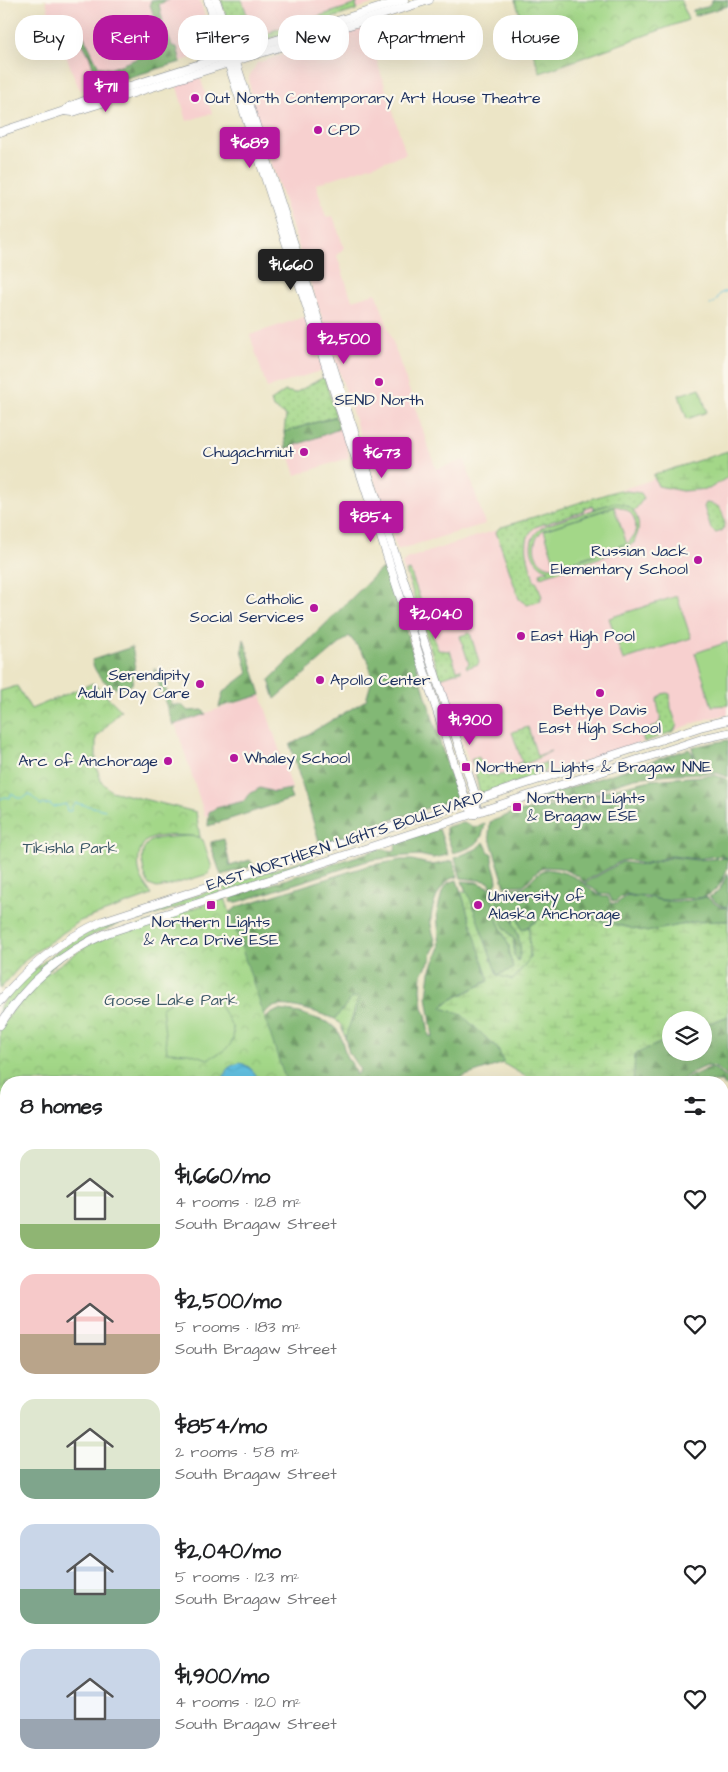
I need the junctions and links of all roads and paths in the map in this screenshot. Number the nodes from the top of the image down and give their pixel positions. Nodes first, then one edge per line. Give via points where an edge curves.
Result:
1 (208, 0) edge
2 (216, 0) edge
3 (404, 0) edge
4 (429, 0) edge
5 (214, 15) edge
6 (220, 15) edge
7 (268, 46) edge
8 (268, 47) edge
9 (224, 60) edge
10 (232, 60) edge
11 (232, 60) edge
12 (0, 132) edge
13 (728, 720) edge
14 (728, 733) edge
15 (477, 800) junction
16 (467, 804) junction
17 (475, 814) junction
18 (318, 851) junction
19 (309, 868) junction
20 (0, 1001) edge
21 (0, 1025) edge

1 - 5 main road
2 - 6 main road
3 - 7 main road
4 - 8 main road
9 - 12 main road via 84,101
10 - 15 main road
11 - 16 main road
13 - 15 main road, EAST NORTHERN LIGHTS BOULEVARD
14 - 17 main road, EAST NORTHERN LIGHTS BOULEVARD
15 - 16 main road, EAST NORTHERN LIGHTS BOULEVARD
15 - 17 main road
16 - 17 main road
16 - 18 main road, EAST NORTHERN LIGHTS BOULEVARD
17 - 19 main road, EAST NORTHERN LIGHTS BOULEVARD
18 - 19 main road
18 - 20 main road, EAST NORTHERN LIGHTS BOULEVARD via 128,912 84,930 39,960
19 - 21 main road, EAST NORTHERN LIGHTS BOULEVARD via 94,939 37,979

